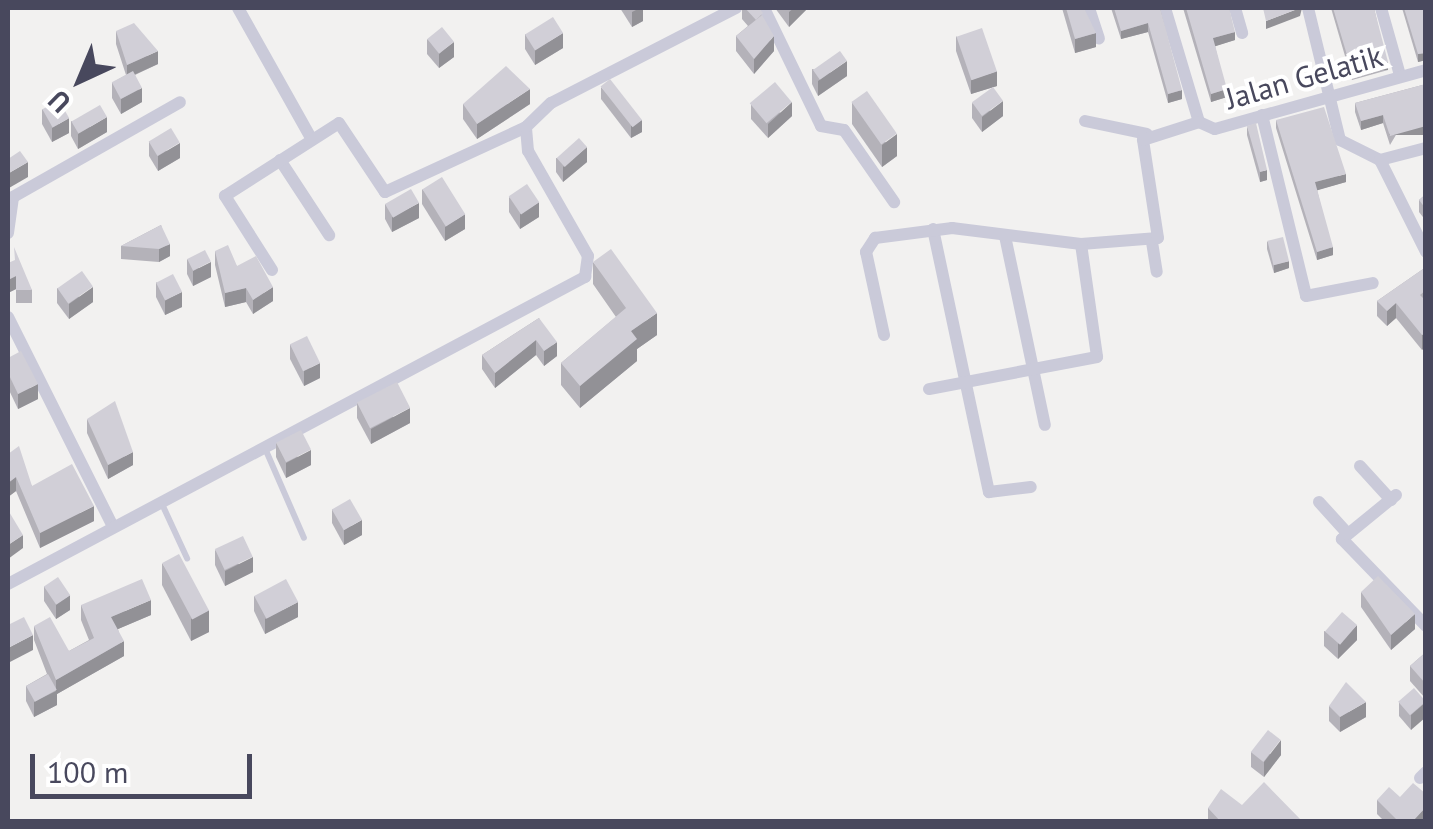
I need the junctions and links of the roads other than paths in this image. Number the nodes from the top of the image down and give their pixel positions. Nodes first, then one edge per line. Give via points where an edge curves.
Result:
1 (238, 8) edge
2 (736, 8) edge
3 (764, 8) edge
4 (1089, 8) edge
5 (1165, 8) edge
6 (1235, 8) edge
7 (1308, 8) edge
8 (1381, 8) edge
9 (1242, 32) dead end
10 (1099, 38) edge
11 (1426, 70) edge
12 (1400, 76) junction
13 (1330, 97) junction
14 (180, 102) dead end
15 (1262, 115) junction
16 (1085, 121) dead end
17 (1199, 122) junction
18 (526, 127) junction
19 (1148, 134) junction
20 (312, 140) junction
21 (1426, 148) edge
22 (280, 160) junction
23 (1380, 160) junction
24 (894, 202) dead end
25 (933, 229) junction
26 (8, 232) edge
27 (329, 235) dead end
28 (1005, 236) junction
29 (1152, 242) junction
30 (1081, 244) junction
31 (1426, 252) edge
32 (272, 270) dead end
33 (1156, 272) dead end
34 (1373, 284) dead end
35 (8, 317) edge
36 (884, 335) dead end
37 (1034, 367) junction
38 (964, 382) junction
39 (930, 389) dead end
40 (1045, 425) dead end
41 (263, 444) junction
42 (1360, 466) dead end
43 (1031, 487) dead end
44 (161, 501) junction
45 (1320, 502) dead end
46 (114, 527) junction
47 (1348, 534) junction
48 (304, 538) dead end
49 (186, 558) edge
50 (8, 584) edge
51 (1426, 626) edge

1 - 20 street
2 - 18 street via 551,103
3 - 24 street via 821,126 844,130
4 - 10 street
5 - 17 street
6 - 9 street
7 - 13 street
8 - 12 street
11 - 12 street, Jalan Gelatik
12 - 13 street, Jalan Gelatik
13 - 15 street, Jalan Gelatik
13 - 23 street via 1340,140
14 - 26 street via 13,198
15 - 17 street, Jalan Gelatik via 1210,130
15 - 34 street via 1308,298
16 - 19 street
17 - 19 street
18 - 20 street via 386,192 339,122
18 - 41 street via 528,152 588,256 588,274 496,332
19 - 29 street via 1160,234
20 - 22 street
21 - 23 street
22 - 27 street
22 - 32 street via 226,196
23 - 31 street
25 - 28 street
25 - 36 street via 866,246
25 - 38 street
28 - 30 street
28 - 37 street
29 - 30 street
29 - 33 street
30 - 37 street via 1098,356
35 - 46 street
37 - 38 street
37 - 40 street
38 - 39 street
38 - 43 street via 989,492
41 - 44 street
41 - 48 lane
42 - 47 street via 1393,498
44 - 46 street
44 - 49 lane
45 - 47 street
46 - 50 street
47 - 51 street via 1342,539

